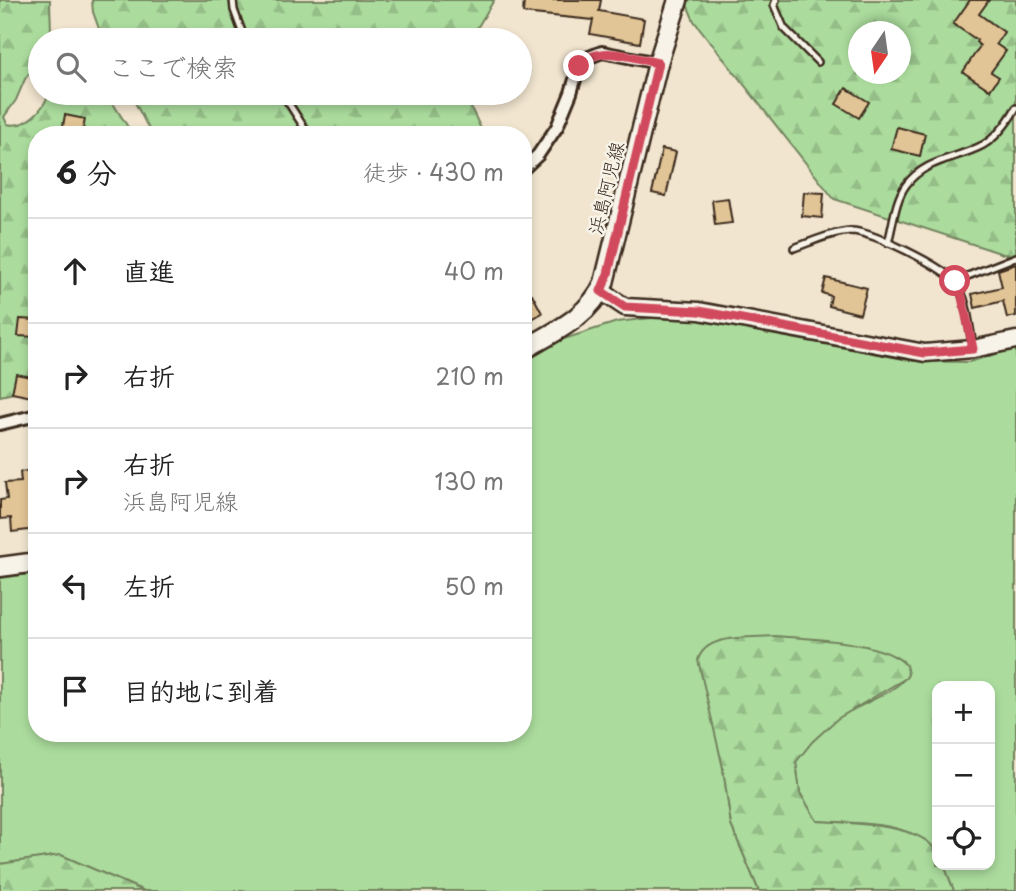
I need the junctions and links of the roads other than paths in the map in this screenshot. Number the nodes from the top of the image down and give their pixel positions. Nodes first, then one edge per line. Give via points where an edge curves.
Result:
1 (233, 0) edge
2 (678, 0) edge
3 (776, 0) edge
4 (241, 28) edge
5 (818, 62) dead end
6 (658, 63) junction
7 (290, 105) edge
8 (1016, 108) edge
9 (303, 126) edge
10 (532, 161) edge
11 (888, 243) junction
12 (794, 248) dead end
13 (1016, 257) edge
14 (955, 281) junction
15 (601, 291) junction
16 (1016, 340) edge
17 (532, 345) edge
18 (973, 349) junction
19 (28, 417) edge
20 (0, 424) edge
21 (28, 563) edge
22 (0, 567) edge

1 - 4 lane
2 - 6 main road, 浜島阿児線
3 - 5 lane via 784,28
6 - 10 street via 602,52 587,58 579,66 557,127
6 - 15 main road, 浜島阿児線
7 - 9 lane
8 - 11 lane via 990,141 930,164 914,177 900,195
11 - 12 lane via 852,231
11 - 14 lane via 938,267
13 - 14 lane
14 - 18 lane
15 - 17 main road, 浜島阿児線 via 572,321
15 - 18 street via 625,307 699,311 925,353
16 - 18 street
19 - 20 street
21 - 22 main road

